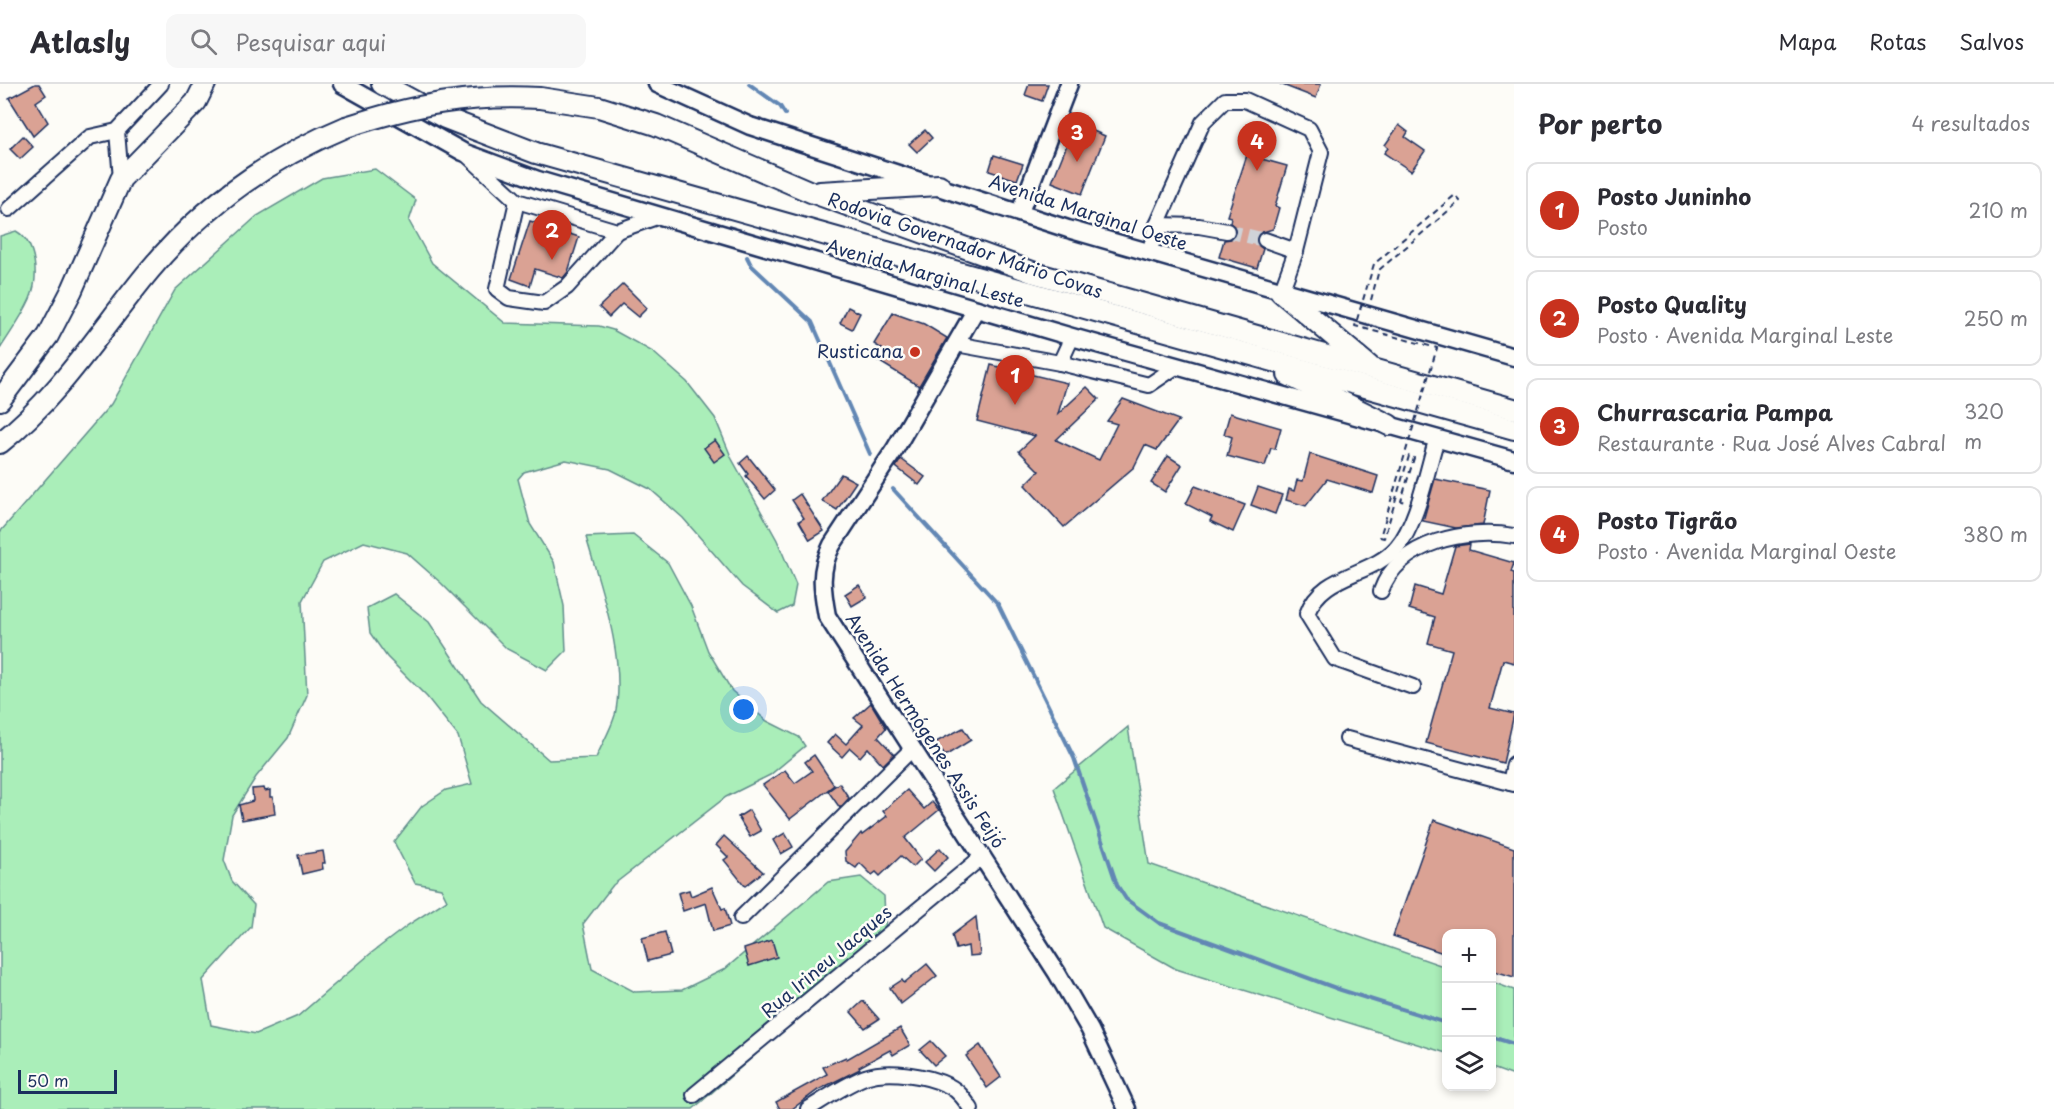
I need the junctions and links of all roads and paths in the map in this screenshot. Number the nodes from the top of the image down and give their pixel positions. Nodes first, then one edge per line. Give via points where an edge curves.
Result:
1 (161, 84) edge
2 (205, 84) edge
3 (342, 84) edge
4 (382, 84) edge
5 (657, 84) edge
6 (1069, 84) edge
7 (117, 131) junction
8 (463, 152) junction
9 (120, 179) junction
10 (939, 185) junction
11 (811, 192) junction
12 (517, 201) junction
13 (9, 209) dead end
14 (1020, 212) junction
15 (657, 217) junction
16 (1157, 225) junction
17 (617, 231) junction
18 (1227, 231) tunnel mouth
19 (1265, 240) tunnel mouth
20 (1296, 251) junction
21 (1149, 253) junction
22 (1281, 292) junction
23 (976, 309) junction
24 (1366, 316) junction
25 (1072, 337) junction
26 (956, 344) junction
27 (1245, 354) junction
28 (1514, 357) edge
29 (1060, 363) junction
30 (1177, 366) junction
31 (1374, 370) junction
32 (0, 400) edge
33 (1514, 409) edge
34 (1389, 425) junction
35 (1514, 429) edge
36 (1437, 438) junction
37 (0, 443) edge
38 (1514, 460) edge
39 (1416, 505) junction
40 (1514, 536) edge
41 (1381, 591) dead end
42 (1413, 687) dead end
43 (1347, 739) dead end
44 (912, 749) junction
45 (1514, 764) edge
46 (1512, 783) edge
47 (983, 856) junction
48 (741, 918) dead end
49 (694, 1095) dead end
50 (808, 1109) edge
51 (971, 1109) edge
52 (1127, 1109) edge

1 - 7 street
2 - 9 highway via 196,102
3 - 8 main road, Avenida Marginal Leste
4 - 27 highway, Rodovia Governador Mário Covas via 455,123 536,153
5 - 10 main road, Avenida Marginal Oeste via 750,126
6 - 14 main road
7 - 9 street
7 - 13 street via 90,137
8 - 12 street
8 - 15 main road, Avenida Marginal Leste via 528,177
9 - 32 highway via 48,336
10 - 11 highway
10 - 14 main road, Avenida Marginal Oeste
11 - 31 highway, Rodovia Governador Mário Covas via 1035,273
11 - 37 highway, Rodovia Governador Mário Covas, bridge via 656,125 599,107 540,98 466,98 400,110 314,140 271,163 225,195 150,271 52,393
12 - 17 street
12 - 17 street via 497,289 509,298 543,303 567,286
14 - 21 main road, Avenida Marginal Oeste
15 - 17 street
15 - 23 main road, Avenida Marginal Leste
16 - 18 street
16 - 20 street via 1203,122 1225,100 1245,100 1309,129 1321,152
16 - 21 street
19 - 20 street
20 - 22 street
21 - 22 main road, Avenida Marginal Oeste
22 - 24 main road, Avenida Marginal Oeste
22 - 31 highway
23 - 25 main road, Avenida Marginal Leste
23 - 26 main road, Avenida Hermógenes Assis Feijó
24 - 28 main road, Avenida Marginal Oeste
24 - 39 path, bridge via 1379,270 1460,201 1455,195 1374,264 1356,326 1437,348 1380,537 1384,538 1409,456 1414,458 1401,501
25 - 29 street
25 - 30 main road, Avenida Marginal Leste
26 - 29 street
26 - 44 main road, Avenida Hermógenes Assis Feijó via 896,449 832,544 820,579 827,616
27 - 34 highway
27 - 35 highway, Rodovia Governador Mário Covas
29 - 30 street via 1149,385
30 - 34 main road, Avenida Marginal Leste
31 - 33 highway, Rodovia Governador Mário Covas
34 - 36 main road, Avenida Marginal Leste
36 - 38 main road, Avenida Marginal Leste
36 - 39 street
39 - 42 street via 1397,547 1377,562 1331,582 1312,600 1307,614 1335,659
40 - 41 street via 1497,533 1433,541 1386,577
43 - 46 street
44 - 47 main road, Avenida Hermógenes Assis Feijó
44 - 48 street
45 - 46 street
47 - 49 street, Rua Irineu Jacques
47 - 52 main road, Avenida Hermógenes Assis Feijó via 1090,1030
50 - 51 street via 868,1076 886,1074 950,1086

